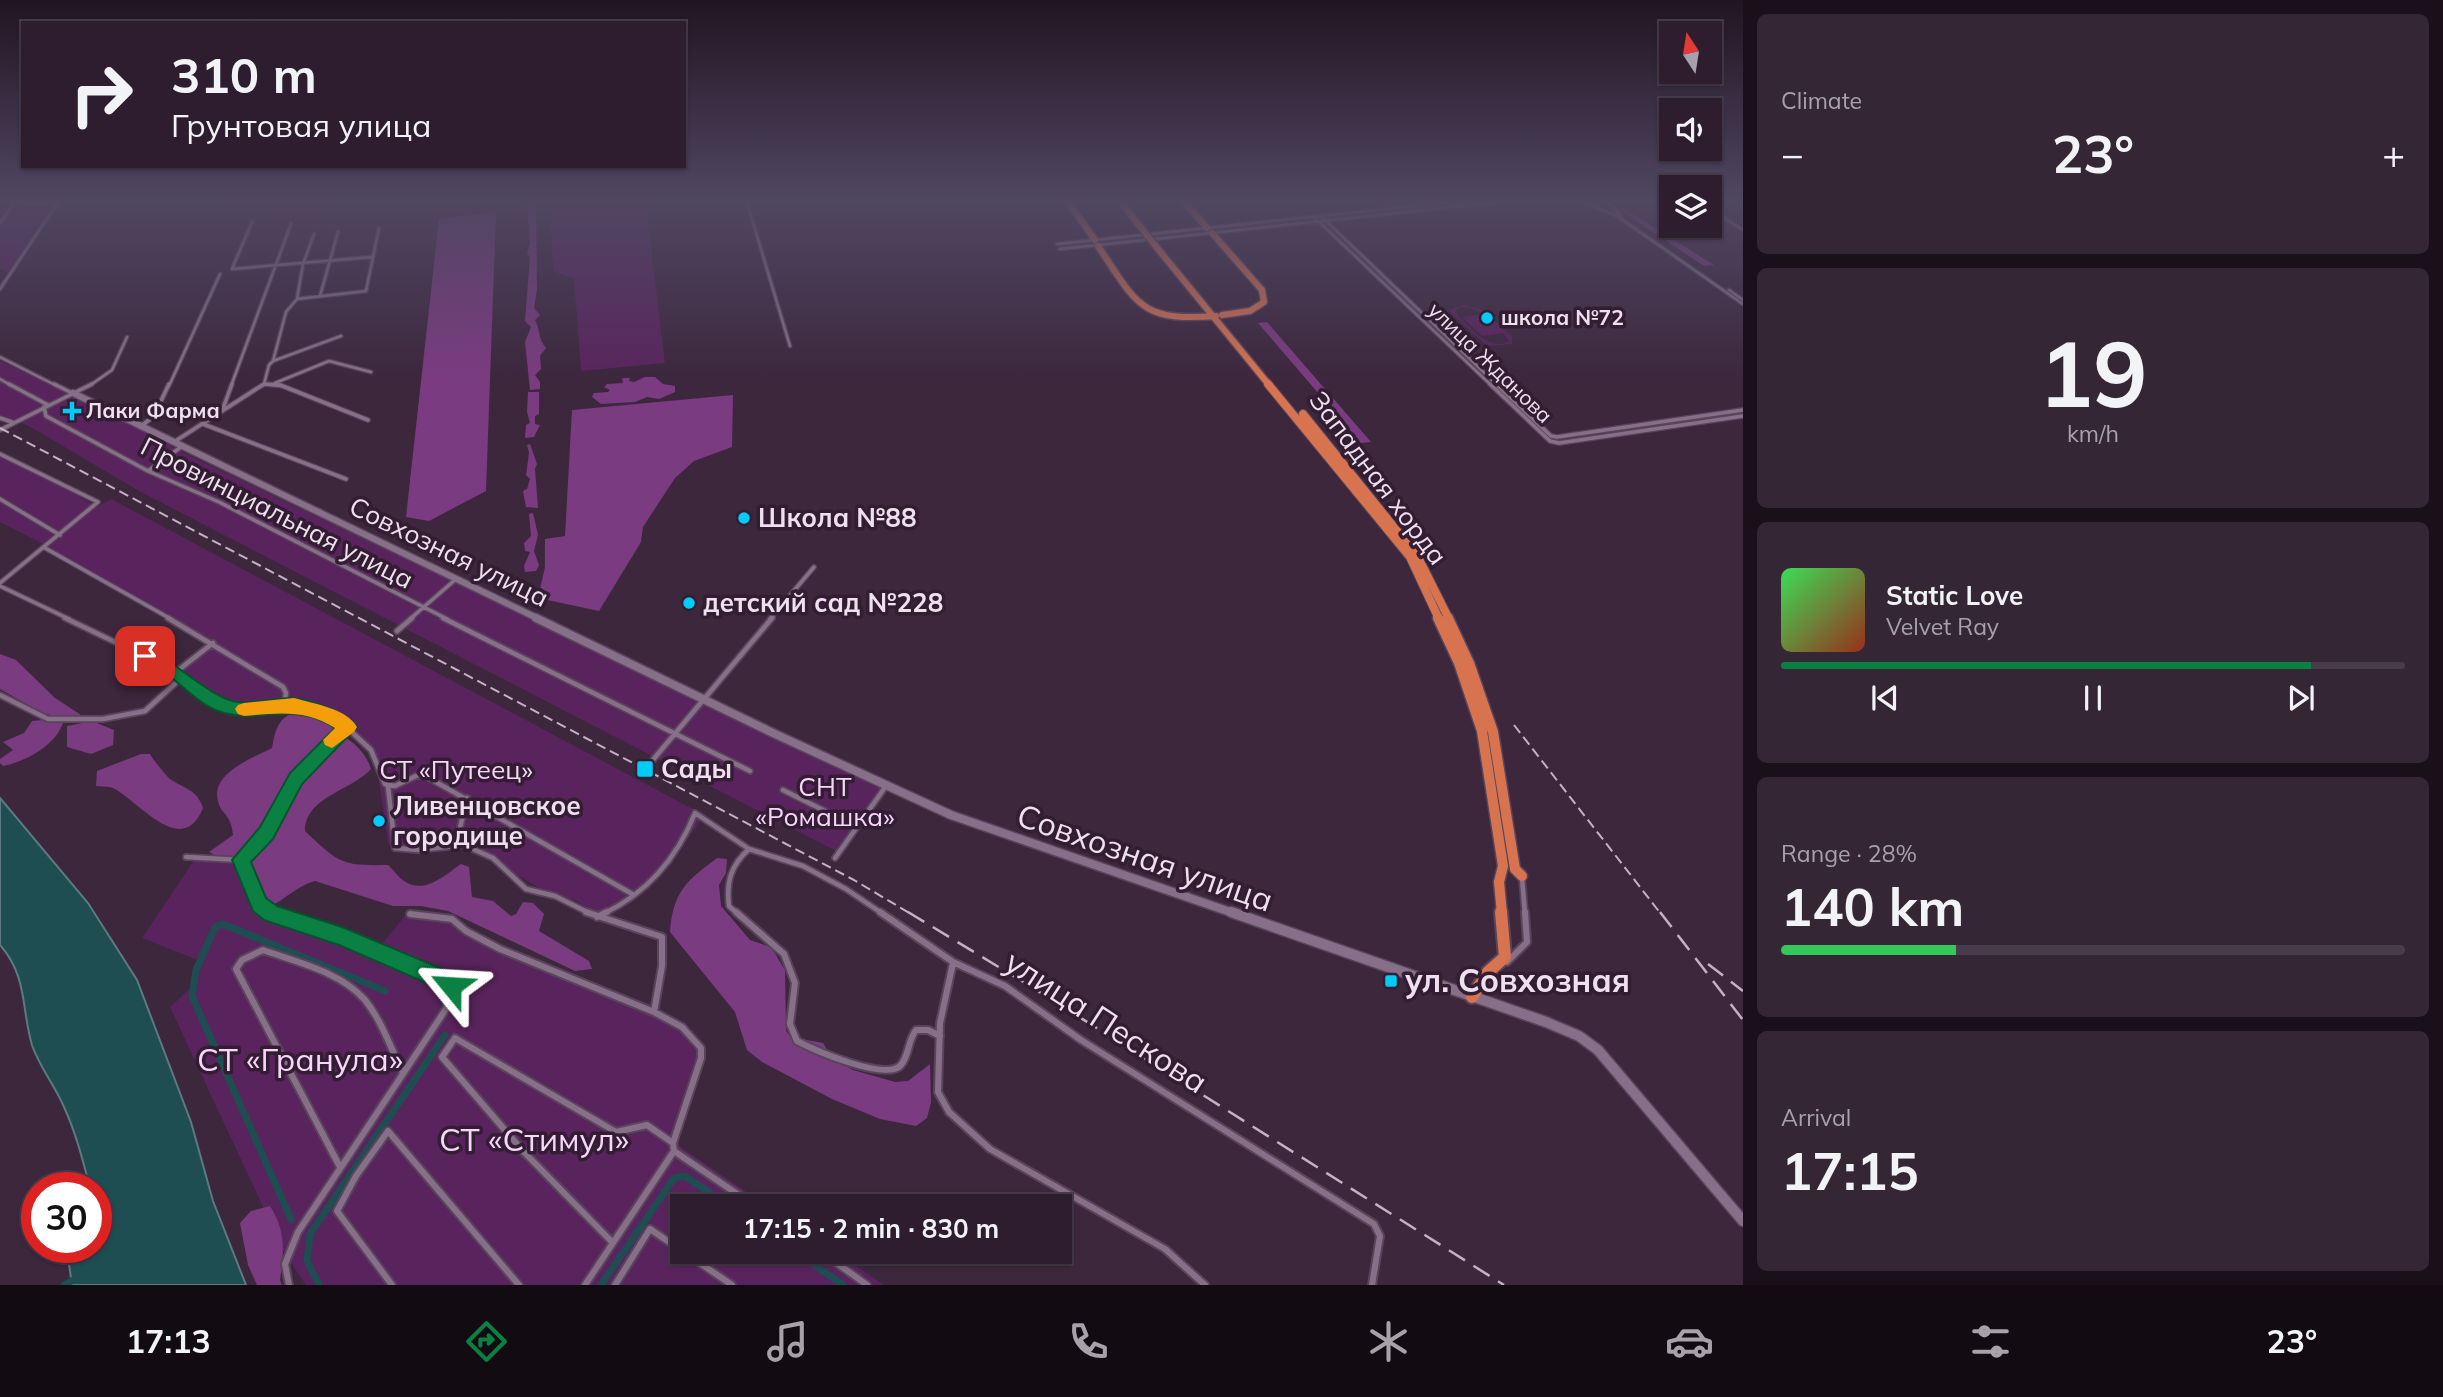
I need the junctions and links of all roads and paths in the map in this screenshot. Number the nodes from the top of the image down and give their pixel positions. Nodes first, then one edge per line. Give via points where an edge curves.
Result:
1 (20, 259) edge
2 (236, 259) edge
3 (280, 259) edge
4 (305, 259) edge
5 (331, 259) edge
6 (356, 259) edge
7 (373, 259) edge
8 (764, 259) edge
9 (1107, 259) edge
10 (1171, 259) edge
11 (1235, 259) edge
12 (1361, 259) edge
13 (1366, 259) edge
14 (1680, 259) edge
15 (1682, 259) edge
16 (330, 262) junction
17 (303, 264) junction
18 (274, 267) junction
19 (220, 274) dead end
20 (0, 277) edge
21 (6, 279) junction
22 (0, 289) edge
23 (320, 296) junction
24 (297, 299) junction
25 (1743, 302) edge
26 (1219, 316) junction
27 (341, 336) dead end
28 (127, 337) dead end
29 (790, 346) dead end
30 (0, 357) edge
31 (273, 360) junction
32 (371, 372) dead end
33 (0, 379) edge
34 (264, 384) junction
35 (271, 384) junction
36 (73, 393) junction
37 (46, 406) junction
38 (1743, 410) edge
39 (222, 411) junction
40 (1743, 416) edge
41 (0, 418) edge
42 (368, 420) dead end
43 (13, 423) junction
44 (203, 424) junction
45 (140, 428) junction
46 (0, 430) edge
47 (1557, 441) junction
48 (177, 445) junction
49 (0, 454) edge
50 (148, 471) junction
51 (346, 478) dead end
52 (0, 499) edge
53 (60, 535) junction
54 (45, 548) junction
55 (814, 567) dead end
56 (456, 579) junction
57 (0, 584) edge
58 (424, 608) junction
59 (397, 631) dead end
60 (213, 643) junction
61 (176, 672) junction
62 (183, 677) junction
63 (0, 695) edge
64 (706, 699) junction
65 (284, 705) junction
66 (348, 727) junction
67 (676, 733) junction
68 (652, 761) dead end
69 (750, 771) dead end
70 (388, 785) junction
71 (886, 786) junction
72 (783, 790) dead end
73 (467, 798) junction
74 (857, 827) junction
75 (456, 845) junction
76 (749, 849) junction
77 (186, 857) dead end
78 (835, 858) dead end
79 (241, 860) junction
80 (1513, 871) junction
81 (634, 895) junction
82 (410, 914) dead end
83 (597, 917) junction
84 (953, 962) junction
85 (1472, 997) junction
86 (654, 1012) junction
87 (940, 1036) junction
88 (403, 1073) junction
89 (673, 1147) junction
90 (340, 1167) junction
91 (738, 1194) edge
92 (1743, 1221) edge
93 (613, 1243) junction
94 (838, 1264) edge
95 (289, 1285) edge
96 (392, 1285) edge
97 (519, 1285) edge
98 (585, 1285) edge
99 (615, 1285) edge
100 (732, 1285) edge
101 (867, 1285) edge
102 (1205, 1285) edge
103 (1373, 1285) edge

1 - 21 street
2 - 18 street via 232,269
3 - 18 street
4 - 17 street
5 - 16 street
6 - 16 street
7 - 23 street via 366,291
8 - 29 street
9 - 26 highway via 1150,313 1170,319
10 - 26 highway, Западная хорда, bridge
11 - 26 highway via 1262,290 1264,302 1250,311
12 - 47 street, улица Жданова via 1532,426
13 - 47 street, улица Жданова
14 - 25 street
15 - 25 street
16 - 17 street
16 - 23 street
17 - 18 street
17 - 24 street
18 - 39 street
19 - 45 street via 158,409
20 - 21 street
21 - 22 street
23 - 24 street
24 - 31 street via 286,312
26 - 80 highway, Западная хорда via 1410,557 1459,663 1482,731
26 - 80 highway, Западная хорда via 1418,557 1469,663 1493,732
27 - 31 street
28 - 36 street via 112,370
30 - 36 street, Совхозная улица
31 - 34 street
32 - 35 street via 329,361
33 - 37 street, Провинциальная улица
34 - 35 street
34 - 39 street
35 - 42 street
36 - 37 street
36 - 45 street, Совхозная улица
37 - 43 street
37 - 50 street, Провинциальная улица via 46,416
38 - 47 street
39 - 44 street
40 - 47 street
41 - 43 street
43 - 46 street
44 - 48 street
44 - 51 street
45 - 48 street, Совхозная улица
48 - 50 street
48 - 56 street, Совхозная улица
49 - 53 street via 98,502
50 - 58 street, Провинциальная улица via 219,502
52 - 53 street
53 - 54 street
54 - 57 street
54 - 60 street
55 - 64 street
56 - 58 street, Провинциальная улица
56 - 64 street, Совхозная улица
57 - 61 street
58 - 59 street, Провинциальная улица
58 - 67 street, Провинциальная улица
60 - 61 street
60 - 65 street via 283,687
61 - 62 street
62 - 63 street via 145,711 103,719 48,719
62 - 65 street via 220,705 240,709
64 - 67 street
64 - 71 street, Совхозная улица
65 - 66 street via 330,715
66 - 70 street via 371,750
66 - 79 street via 296,779 266,833
67 - 68 street
67 - 69 street, Провинциальная улица
70 - 73 street via 418,775
70 - 75 street via 395,848
71 - 74 street
71 - 85 street, Совхозная улица via 1028,844
72 - 74 street
73 - 75 street
73 - 81 street
74 - 78 street
75 - 83 street via 493,858 526,888 555,896
76 - 81 street, улица Пескова via 695,813 689,832 662,873
76 - 84 street, улица Пескова via 814,872
76 - 87 street via 729,876 729,906 785,954 795,983 790,1024 797,1041 866,1069 894,1071 901,1067 916,1030
77 - 79 street
79 - 88 street via 260,905 271,913 342,936 451,986 446,1009
80 - 85 highway via 1499,882 1505,957 1488,972
80 - 85 street via 1527,942
81 - 83 street
82 - 86 street via 452,919 500,949
83 - 86 street via 662,937
84 - 87 street
84 - 103 street, улица Пескова via 1005,986 1081,1040 1374,1224 1380,1236
85 - 92 street, Совхозная улица via 1546,1022 1598,1050
86 - 89 street via 682,1027 701,1048
87 - 102 street via 938,1092 968,1132 1165,1249
88 - 90 street
88 - 90 street via 365,1000 336,980 263,950 242,960 236,969
89 - 91 street
89 - 93 street
89 - 93 street via 648,1125 615,1132 455,1038 442,1057 523,1151
90 - 95 street via 290,1247 285,1264
93 - 98 street
94 - 101 street
96 - 97 street via 337,1211 388,1131
99 - 100 street via 650,1229

